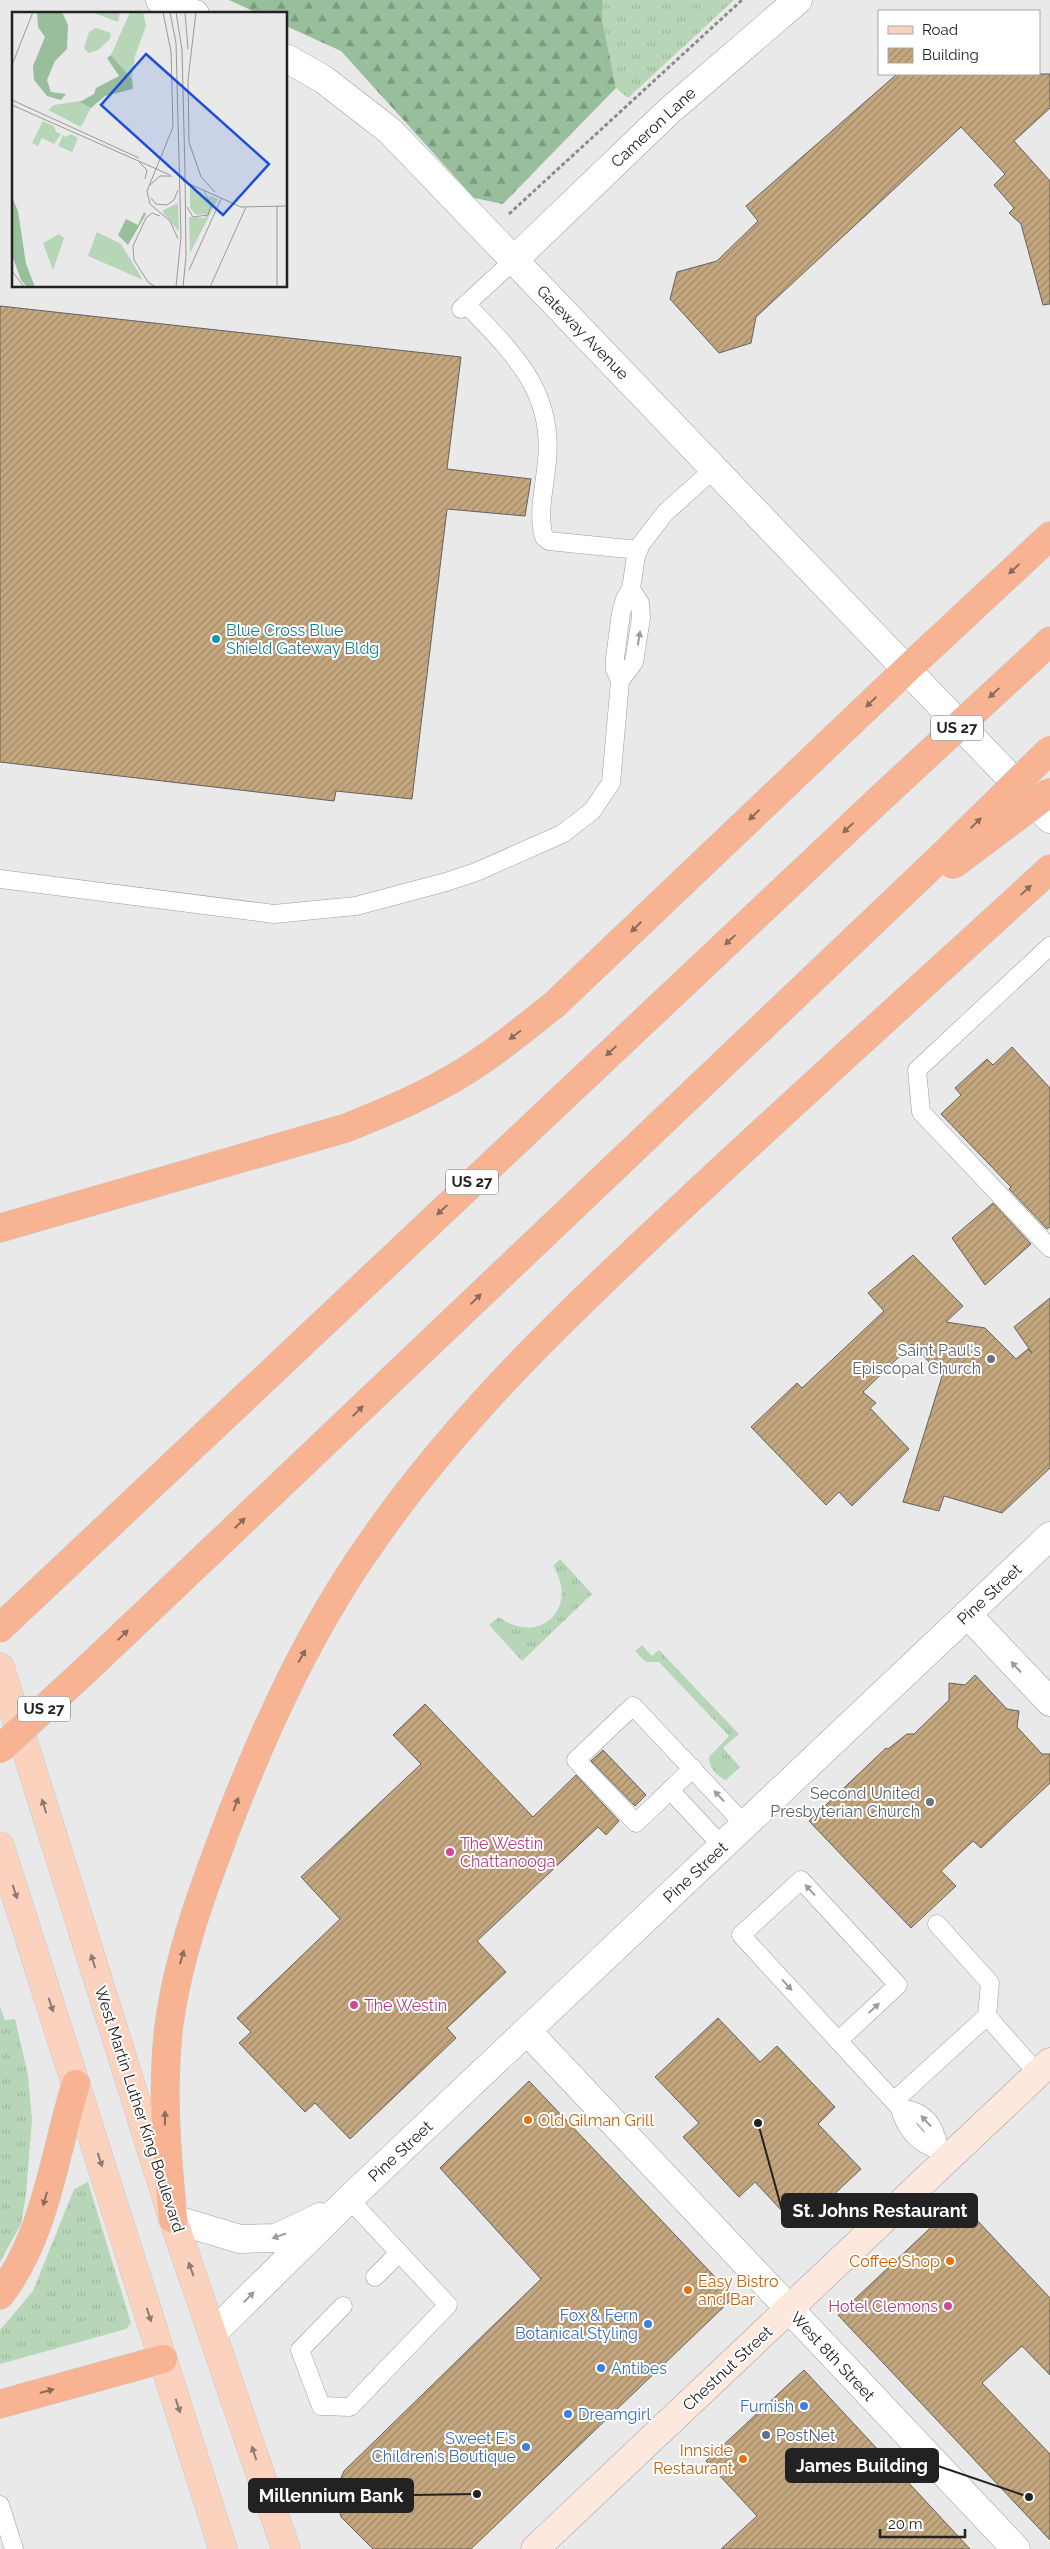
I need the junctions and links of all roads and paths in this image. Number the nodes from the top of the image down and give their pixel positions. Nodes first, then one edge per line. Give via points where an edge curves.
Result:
1 (160, 0) edge
2 (742, 0) edge
3 (798, 0) edge
4 (190, 12) edge
5 (288, 59) edge
6 (488, 234) junction
7 (514, 260) junction
8 (714, 468) junction
9 (1050, 536) edge
10 (638, 550) junction
11 (1050, 641) edge
12 (907, 668) junction
13 (1050, 750) edge
14 (1050, 792) edge
15 (1050, 819) edge
16 (946, 861) junction
17 (1050, 869) edge
18 (0, 879) edge
19 (1050, 946) edge
20 (0, 1228) edge
21 (1050, 1248) edge
22 (1050, 1536) edge
23 (61, 1568) junction
24 (966, 1614) junction
25 (0, 1615) edge
26 (0, 1628) edge
27 (0, 1667) edge
28 (1050, 1702) edge
29 (0, 1750) edge
30 (693, 1768) junction
31 (670, 1790) junction
32 (745, 1825) junction
33 (0, 1846) edge
34 (722, 1846) junction
35 (937, 1924) dead end
36 (987, 2016) junction
37 (527, 2031) junction
38 (838, 2041) junction
39 (1044, 2068) edge
40 (76, 2084) junction
41 (897, 2104) junction
42 (943, 2154) junction
43 (344, 2204) junction
44 (173, 2219) junction
45 (400, 2253) junction
46 (375, 2277) dead end
47 (0, 2296) edge
48 (343, 2306) dead end
49 (789, 2309) junction
50 (214, 2332) junction
51 (163, 2359) junction
52 (0, 2404) edge
53 (0, 2505) edge
54 (14, 2549) edge
55 (223, 2549) edge
56 (286, 2549) edge
57 (535, 2549) edge
58 (1016, 2549) edge

1 - 4 street
2 - 6 path
3 - 7 street, Cameron Lane via 669,111
5 - 6 street, Gateway Avenue via 323,79 390,131
6 - 7 street, Gateway Avenue
7 - 8 street, Gateway Avenue
7 - 10 lane via 464,306 507,346 540,396 546,419 548,452 542,515 544,538
8 - 10 lane via 665,513
8 - 12 street, Gateway Avenue
9 -> 12 highway
10 - 18 lane via 631,590 621,613 615,658 620,681 612,783 592,811 562,834 446,882 356,906 274,914
11 -> 23 highway, US 27, bridge
12 - 15 street, Gateway Avenue
12 -> 20 highway via 554,1005 443,1085 346,1128
16 -> 13 highway, US 27, bridge
14 - 16 highway, bridge
29 -> 16 highway, US 27, bridge via 884,910
44 -> 17 highway via 164,2129 165,2073 178,1972 198,1901 248,1773 295,1668 348,1578 417,1480 486,1400 543,1341 634,1251
19 - 21 lane via 917,1070 921,1112
22 - 24 street, Pine Street
23 - 25 highway
23 - 26 highway, US 27
28 -> 24 street
24 - 32 street, Pine Street
44 -> 27 main road, West Martin Luther King Boulevard
30 - 31 lane
30 - 31 lane via 633,1706 576,1760 636,1823
32 -> 30 lane
31 - 34 lane
32 - 34 street, Pine Street
33 -> 40 main road
34 - 37 street, Pine Street
35 - 36 lane via 990,1983
36 - 39 lane
36 - 41 lane
37 - 43 street, Pine Street
37 - 49 street, West 8th Street
38 -> 38 lane via 898,1985 801,1880 741,1935
38 - 41 lane
39 - 42 street, Chestnut Street
40 -> 47 highway via 28,2251
40 -> 51 main road
41 - 42 lane via 916,2110 925,2119 936,2132
42 - 49 street, Chestnut Street
43 -> 44 street, Pine Street via 276,2238 240,2239
43 - 45 lane
50 -> 43 street, Pine Street
50 -> 44 main road, West Martin Luther King Boulevard
45 - 46 lane
45 - 48 lane via 448,2305 350,2407 321,2406 300,2350
49 - 57 street, Chestnut Street
49 - 58 street, West 8th Street
56 -> 50 main road, West Martin Luther King Boulevard
52 -> 51 highway
51 -> 55 main road
53 - 54 lane

